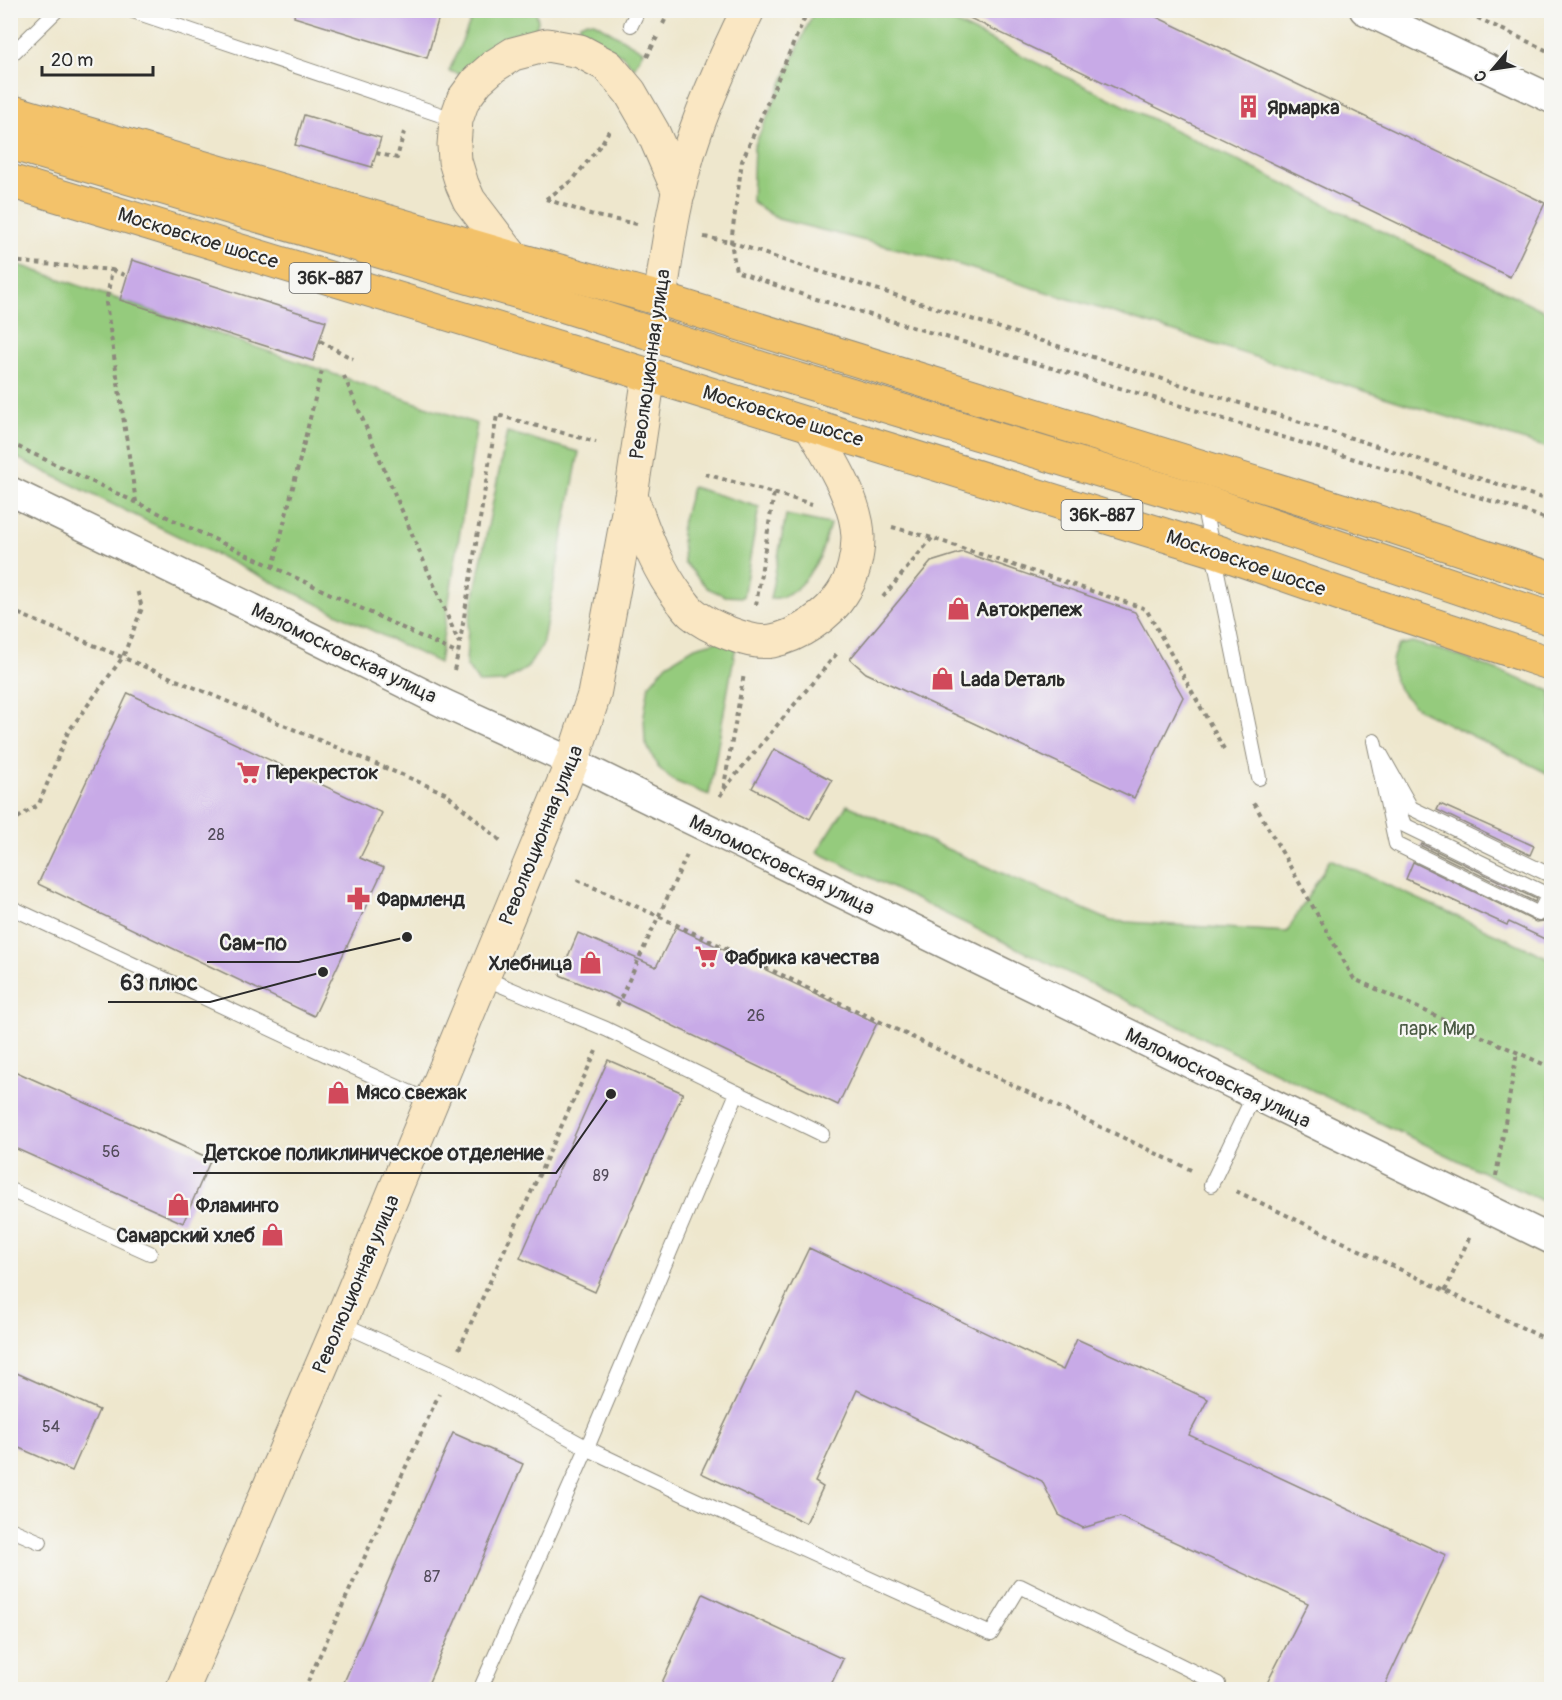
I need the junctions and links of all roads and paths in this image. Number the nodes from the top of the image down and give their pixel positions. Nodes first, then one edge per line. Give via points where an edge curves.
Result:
1 (57, 10) edge
2 (130, 10) edge
3 (638, 10) edge
4 (748, 10) edge
5 (808, 10) edge
6 (1364, 10) edge
7 (1461, 10) edge
8 (631, 25) dead end
9 (1551, 53) edge
10 (10, 56) edge
11 (1551, 99) edge
12 (10, 111) edge
13 (456, 120) junction
14 (404, 132) dead end
15 (10, 143) edge
16 (376, 153) dead end
17 (10, 181) edge
18 (679, 192) junction
19 (513, 258) junction
20 (780, 259) dead end
21 (10, 261) edge
22 (112, 270) junction
23 (127, 276) dead end
24 (660, 299) junction
25 (546, 300) junction
26 (655, 333) junction
27 (320, 341) dead end
28 (353, 359) dead end
29 (322, 370) dead end
30 (773, 372) junction
31 (649, 375) junction
32 (344, 376) dead end
33 (810, 424) junction
34 (596, 442) dead end
35 (10, 443) edge
36 (705, 474) dead end
37 (10, 491) edge
38 (774, 493) junction
39 (631, 496) junction
40 (1202, 501) junction
41 (1551, 501) edge
42 (136, 503) junction
43 (854, 517) junction
44 (1551, 521) edge
45 (932, 538) junction
46 (124, 546) junction
47 (1213, 550) junction
48 (273, 568) junction
49 (1551, 579) edge
50 (880, 601) dead end
51 (756, 607) dead end
52 (10, 610) edge
53 (1551, 619) edge
54 (750, 640) junction
55 (459, 644) junction
56 (842, 646) dead end
57 (458, 654) junction
58 (123, 657) junction
59 (1551, 664) edge
60 (453, 674) dead end
61 (1374, 741) junction
62 (1227, 753) dead end
63 (572, 762) junction
64 (1259, 778) dead end
65 (723, 791) junction
66 (1250, 794) dead end
67 (10, 823) edge
68 (701, 825) junction
69 (503, 842) dead end
70 (1551, 876) edge
71 (577, 880) dead end
72 (1550, 892) edge
73 (10, 907) edge
74 (658, 916) junction
75 (484, 978) junction
76 (606, 1029) junction
77 (1517, 1052) junction
78 (1551, 1068) edge
79 (736, 1093) junction
80 (1254, 1095) junction
81 (433, 1103) junction
82 (822, 1134) dead end
83 (1495, 1178) dead end
84 (1212, 1182) junction
85 (10, 1191) edge
86 (1473, 1230) dead end
87 (1551, 1240) edge
88 (150, 1253) dead end
89 (1445, 1291) junction
90 (340, 1323) junction
91 (1551, 1342) edge
92 (449, 1372) junction
93 (586, 1448) junction
94 (10, 1529) edge
95 (40, 1542) dead end
96 (182, 1689) edge
97 (304, 1689) edge
98 (480, 1689) edge
99 (1215, 1689) edge

1 - 10 lane
2 - 13 lane
3 - 8 lane
4 - 18 main road, Революционная улица via 717,72
5 - 44 path via 742,161 731,242 736,271 806,296 1188,408
6 - 11 street
7 - 9 path
12 - 19 main road
13 - 18 main road via 463,100 477,81 513,54 547,45 580,51 608,66 630,92 653,132
13 - 19 main road via 455,161 462,184 480,216
14 - 16 path via 397,158
15 - 25 main road, Московское шоссе / 36К-887
17 - 31 main road, Московское шоссе / 36К-887
18 - 24 main road, Революционная улица
19 - 24 main road
19 - 25 main road
20 - 41 path
21 - 22 path
22 - 23 path
22 - 42 path via 106,303
24 - 26 main road, Революционная улица
24 - 49 main road via 1336,508
25 - 26 main road, Московское шоссе / 36К-887
26 - 30 main road, Московское шоссе / 36К-887
26 - 31 main road, Революционная улица
27 - 28 path
29 - 48 path
30 - 33 main road
30 - 40 main road, Московское шоссе / 36К-887
31 - 33 main road, Московское шоссе / 36К-887
31 - 39 main road, Революционная улица
32 - 55 path
33 - 43 main road
33 - 47 main road, Московское шоссе / 36К-887
34 - 55 path via 497,414
35 - 42 path
36 - 38 path
37 - 46 street, Маломосковская улица
38 - 43 path
38 - 51 path
39 - 54 main road via 654,557 669,585 692,613 721,630
39 - 63 main road, Революционная улица via 594,695
40 - 47 lane
40 - 53 main road, Московское шоссе / 36К-887
42 - 48 path
43 - 45 path
43 - 54 main road via 858,537 855,566 843,593 826,612 796,634 770,642
45 - 50 path
45 - 62 path via 1146,609
46 - 58 path via 142,608
46 - 63 street, Маломосковская улица
47 - 59 main road, Московское шоссе / 36К-887
47 - 64 lane
48 - 57 path
52 - 58 path
54 - 65 path
55 - 57 path
56 - 65 path
57 - 60 path
58 - 67 path via 68,732 39,804
58 - 69 path via 445,793
61 - 70 lane via 1412,808
61 - 72 lane via 1404,825
61 - 72 lane via 1396,844 1539,914
63 - 68 street, Маломосковская улица
63 - 75 main road, Революционная улица
65 - 68 path
66 - 77 path via 1354,979
68 - 74 path
68 - 80 street, Маломосковская улица
71 - 74 path
73 - 81 lane
74 - 76 path
74 - 84 path
75 - 76 lane
75 - 81 main road, Революционная улица
76 - 79 lane
76 - 92 path
77 - 78 path
77 - 83 path
79 - 82 lane
79 - 93 lane
80 - 84 lane
80 - 87 street, Маломосковская улица
81 - 90 main road, Революционная улица
84 - 89 path
85 - 88 lane
86 - 89 path
89 - 91 path
90 - 92 lane
90 - 96 main road, Революционная улица
92 - 93 lane
92 - 97 path
93 - 98 lane
93 - 99 lane via 991,1634 1020,1586 1218,1684
94 - 95 lane

